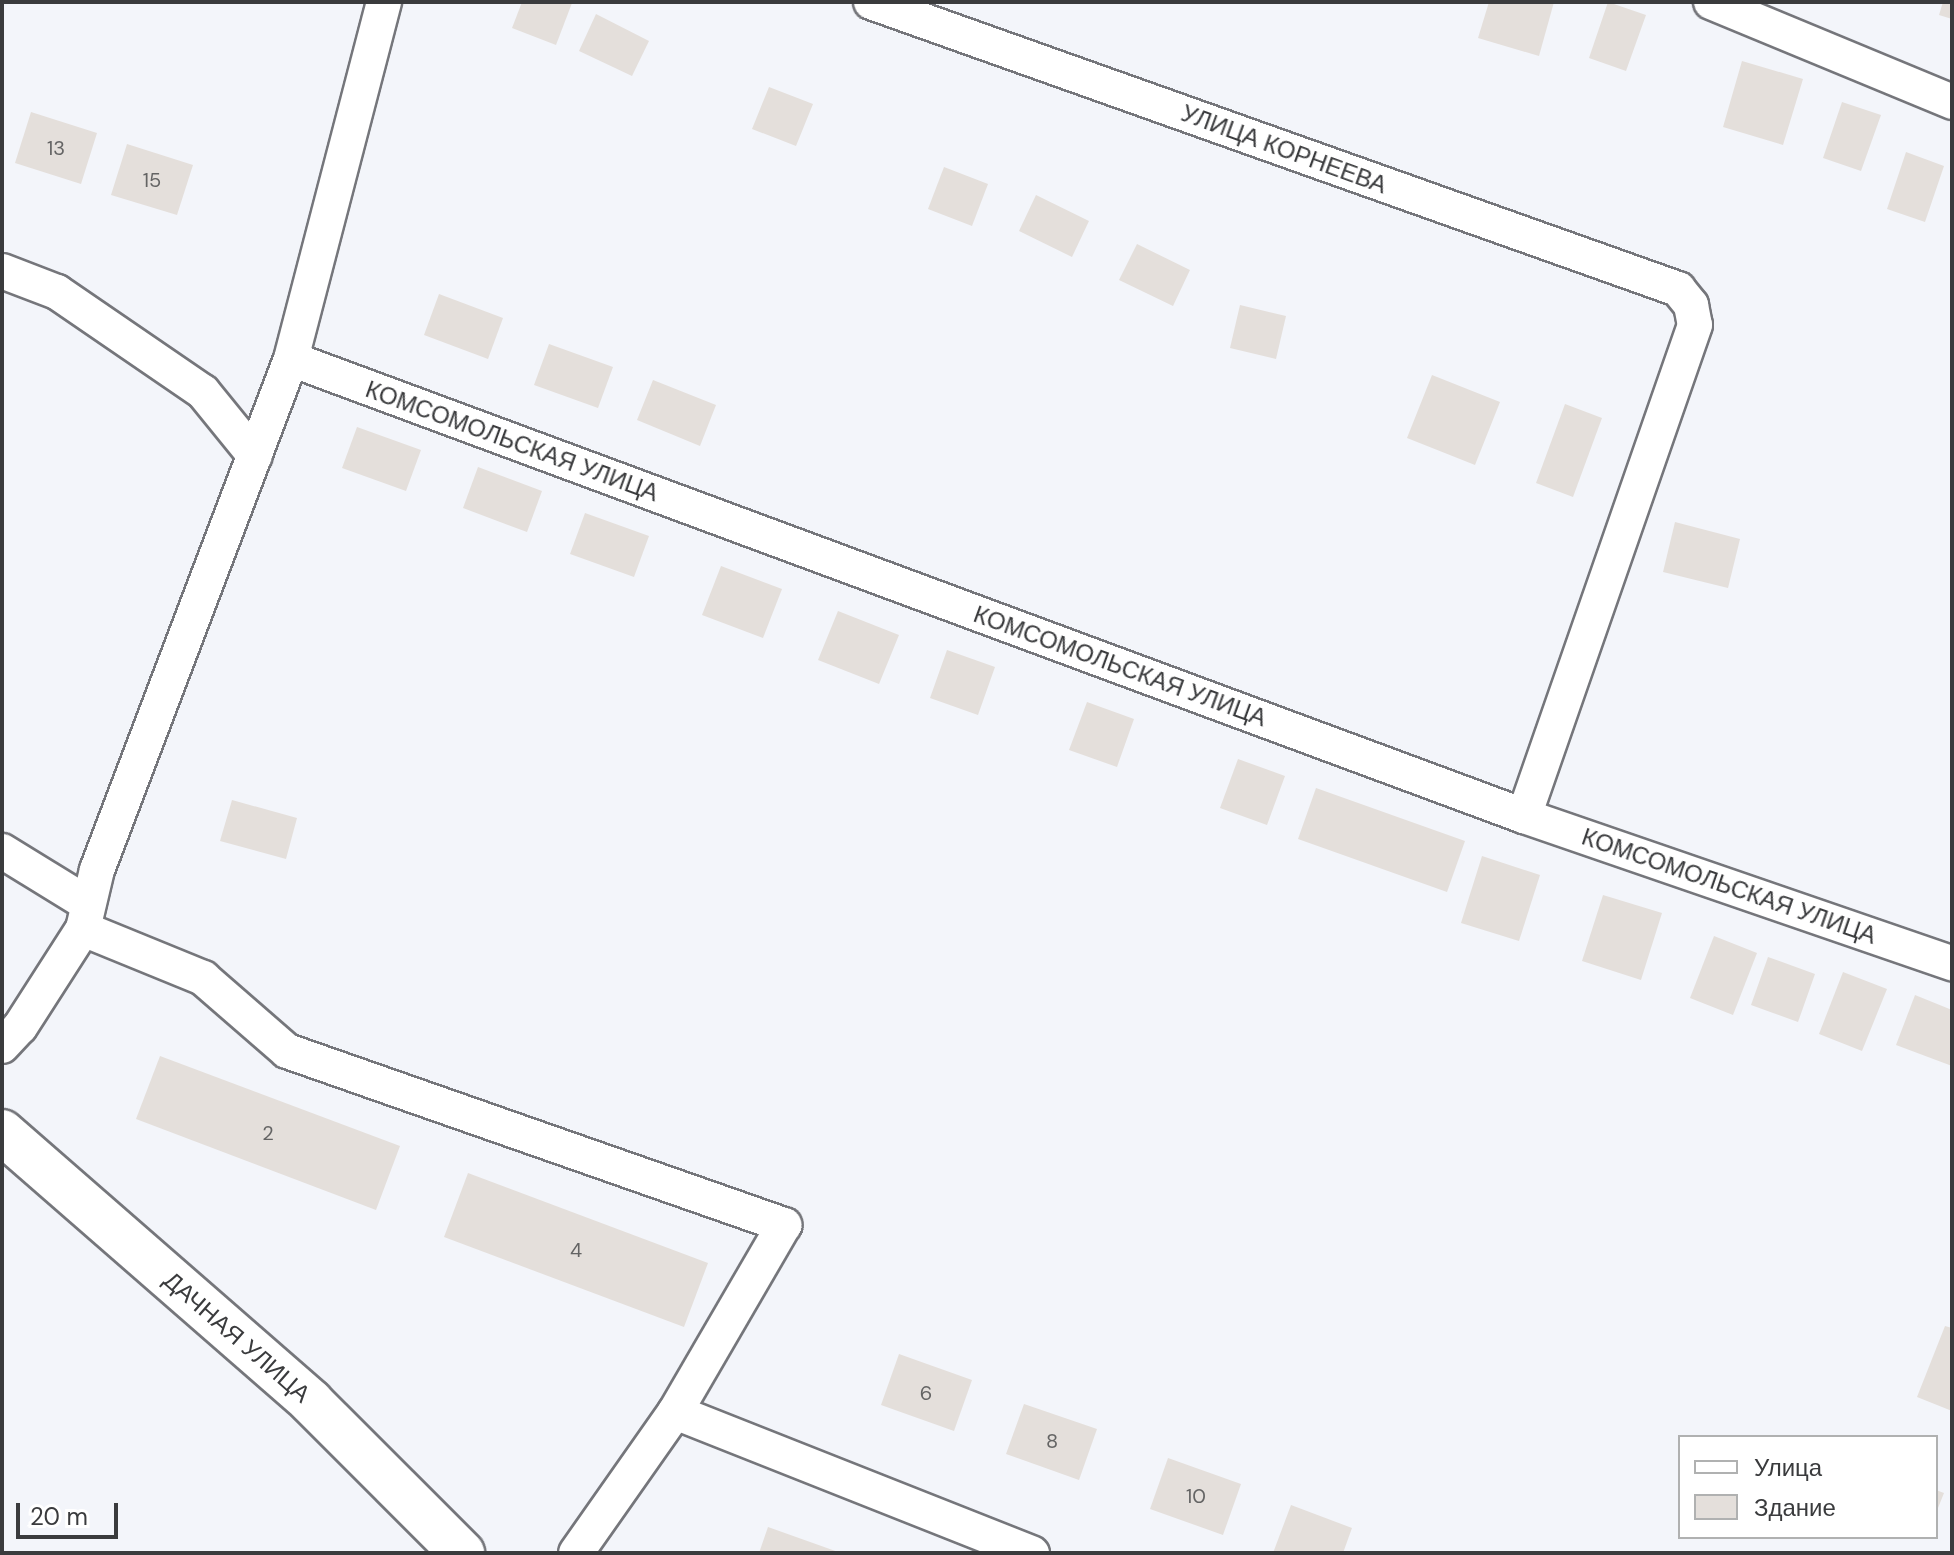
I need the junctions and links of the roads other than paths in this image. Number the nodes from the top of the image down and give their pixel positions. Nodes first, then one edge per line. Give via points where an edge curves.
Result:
1 (384, 2) edge
2 (871, 2) edge
3 (1711, 2) edge
4 (1952, 102) edge
5 (2, 271) edge
6 (291, 359) junction
7 (255, 456) junction
8 (1524, 816) junction
9 (2, 851) edge
10 (86, 916) junction
11 (1952, 963) edge
12 (2, 1046) edge
13 (2, 1132) edge
14 (675, 1412) junction
15 (462, 1553) edge
16 (576, 1553) edge
17 (1032, 1553) edge

1 - 6 street
2 - 8 street, УЛИЦА КОРНЕЕВА via 1678,289 1691,305 1695,325
3 - 4 street
5 - 7 street via 57,292 203,392
6 - 7 street
6 - 8 street, КОМСОМОЛЬСКАЯ УЛИЦА
7 - 10 street via 97,870
8 - 11 street, КОМСОМОЛЬСКАЯ УЛИЦА
9 - 10 street
10 - 12 street via 20,1027
10 - 14 street via 203,978 287,1051 784,1225
13 - 15 street, ДАЧНАЯ УЛИЦА via 311,1402
14 - 16 street
14 - 17 street

